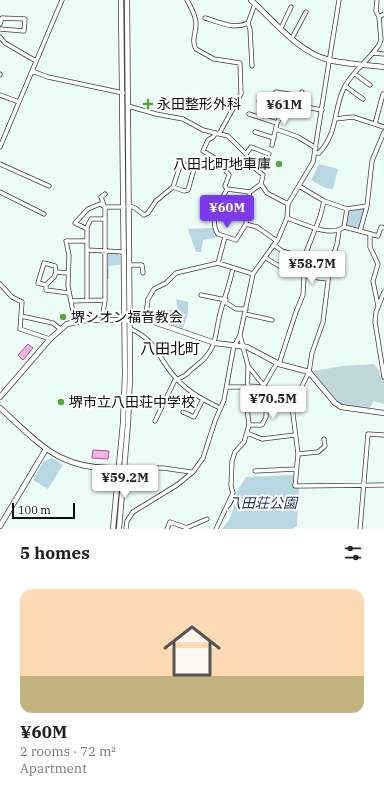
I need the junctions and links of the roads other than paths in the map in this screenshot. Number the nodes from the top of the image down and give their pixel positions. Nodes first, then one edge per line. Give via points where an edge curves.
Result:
1 (62, 0) edge
2 (121, 0) edge
3 (127, 0) edge
4 (187, 0) edge
5 (251, 0) edge
6 (339, 0) edge
7 (377, 0) edge
8 (255, 4) junction
9 (291, 8) dead end
10 (306, 12) dead end
11 (384, 14) edge
12 (379, 17) junction
13 (205, 18) dead end
14 (248, 23) junction
15 (0, 24) edge
16 (281, 28) junction
17 (0, 29) edge
18 (0, 37) edge
19 (292, 38) junction
20 (382, 40) edge
21 (374, 53) junction
22 (384, 54) edge
23 (329, 60) junction
24 (36, 61) junction
25 (363, 64) junction
26 (252, 66) dead end
27 (384, 67) edge
28 (32, 71) junction
29 (355, 74) junction
30 (370, 85) dead end
31 (345, 86) junction
32 (276, 92) dead end
33 (122, 93) junction
34 (128, 93) junction
35 (383, 94) dead end
36 (0, 95) edge
37 (363, 99) dead end
38 (259, 101) dead end
39 (19, 102) junction
40 (287, 103) dead end
41 (128, 106) junction
42 (284, 110) junction
43 (322, 110) junction
44 (249, 114) dead end
45 (335, 119) junction
46 (277, 123) junction
47 (375, 124) junction
48 (384, 127) edge
49 (276, 129) junction
50 (255, 132) dead end
51 (384, 132) edge
52 (217, 133) junction
53 (274, 138) junction
54 (272, 145) dead end
55 (0, 147) edge
56 (316, 151) junction
57 (246, 154) junction
58 (269, 154) dead end
59 (0, 164) edge
60 (261, 184) junction
61 (49, 186) dead end
62 (299, 186) junction
63 (173, 187) junction
64 (227, 189) junction
65 (0, 192) edge
66 (250, 192) junction
67 (105, 194) dead end
68 (324, 201) junction
69 (288, 204) junction
70 (126, 206) junction
71 (367, 206) junction
72 (104, 207) junction
73 (347, 209) junction
74 (44, 214) dead end
75 (287, 218) junction
76 (105, 219) junction
77 (246, 224) junction
78 (344, 227) junction
79 (316, 228) junction
80 (384, 228) edge
81 (87, 229) junction
82 (339, 230) junction
83 (360, 231) junction
84 (370, 235) junction
85 (225, 237) junction
86 (87, 241) junction
87 (275, 243) junction
88 (87, 250) junction
89 (105, 252) junction
90 (124, 252) junction
91 (266, 258) junction
92 (305, 258) junction
93 (218, 263) junction
94 (130, 265) junction
95 (233, 268) junction
96 (56, 272) junction
97 (68, 273) junction
98 (143, 273) dead end
99 (253, 274) junction
100 (304, 277) junction
101 (328, 279) junction
102 (0, 284) edge
103 (46, 285) junction
104 (384, 292) edge
105 (69, 293) junction
106 (200, 295) dead end
107 (87, 300) junction
108 (105, 300) junction
109 (71, 301) junction
110 (225, 301) junction
111 (378, 307) junction
112 (246, 309) junction
113 (245, 314) junction
114 (21, 316) junction
115 (102, 320) junction
116 (127, 320) junction
117 (272, 320) dead end
118 (145, 321) junction
119 (75, 322) junction
120 (60, 329) junction
121 (131, 329) junction
122 (240, 335) junction
123 (50, 339) junction
124 (215, 343) junction
125 (235, 345) junction
126 (244, 346) junction
127 (278, 363) junction
128 (248, 366) junction
129 (309, 372) junction
130 (384, 377) edge
131 (178, 379) junction
132 (228, 387) junction
133 (248, 387) junction
134 (265, 387) junction
135 (0, 397) edge
136 (203, 399) junction
137 (292, 406) junction
138 (0, 408) edge
139 (220, 408) junction
140 (183, 412) dead end
141 (384, 413) edge
142 (155, 421) dead end
143 (249, 425) junction
144 (247, 433) junction
145 (295, 435) junction
146 (384, 435) edge
147 (324, 439) dead end
148 (46, 449) junction
149 (298, 454) junction
150 (122, 468) junction
151 (296, 469) junction
152 (255, 471) dead end
153 (193, 472) junction
154 (364, 484) junction
155 (384, 485) edge
156 (207, 519) dead end
157 (0, 526) edge
158 (186, 528) edge
159 (113, 529) edge
160 (119, 529) edge
161 (126, 529) edge
162 (167, 529) edge
163 (216, 529) edge
164 (360, 529) edge

1 - 24 street
2 - 33 street
3 - 34 street
4 - 52 street via 194,13 196,24 193,41 196,49 214,58 240,63 241,94
5 - 8 street
6 - 23 street
7 - 12 street via 376,11
8 - 14 street
8 - 16 street
9 - 16 street
10 - 19 street
11 - 12 street
12 - 20 street
13 - 14 street via 231,25 241,26
14 - 26 street
15 - 17 street via 2,18 24,19 24,31
16 - 19 street
18 - 24 street via 5,43
19 - 23 street via 308,50
20 - 21 street
21 - 22 street
21 - 25 street
23 - 25 street
23 - 43 street
24 - 28 street
25 - 27 street
25 - 29 street
28 - 33 street via 48,78
28 - 39 street
29 - 30 street
29 - 31 street
31 - 37 street
31 - 45 street
32 - 43 street via 301,94 298,102
33 - 34 street
33 - 70 street
34 - 41 street
35 - 47 street
36 - 39 street
38 - 42 street
39 - 55 street
40 - 42 street
41 - 52 street via 183,119 203,130
41 - 70 street
42 - 46 street
43 - 56 street
44 - 46 street
45 - 47 street via 353,117
45 - 56 street via 330,138 319,153
46 - 49 street
47 - 48 street
49 - 53 street
49 - 56 street via 298,137
50 - 53 street
51 - 71 street via 372,161
52 - 57 street via 228,136
52 - 64 street via 208,140 203,151 218,160 228,175 225,186
53 - 54 street
56 - 62 street via 313,162
57 - 58 street via 251,147
57 - 60 street via 251,165 263,176
59 - 61 street
60 - 66 street
60 - 69 street via 267,193
62 - 68 street
62 - 69 street
63 - 63 street via 188,190 194,169 181,163
63 - 70 street via 144,215 136,208
64 - 66 street
64 - 85 street via 214,223 218,234
65 - 74 street
66 - 77 street
67 - 72 street via 100,197
68 - 73 street
68 - 79 street
69 - 75 street
70 - 72 street
70 - 90 street
70 - 94 street
71 - 73 street
71 - 83 street
72 - 76 street
72 - 81 street via 100,204 88,209 75,223
73 - 78 street
75 - 79 street
75 - 87 street
76 - 81 street via 91,219
76 - 89 street
77 - 85 street via 238,239
77 - 87 street via 257,227
78 - 82 street
78 - 83 street
79 - 82 street via 327,231
79 - 92 street
80 - 84 street via 381,227 378,236
81 - 86 street
82 - 101 street
83 - 84 street
84 - 111 street via 370,247 378,264 373,280
85 - 93 street
86 - 88 street
86 - 97 street via 66,241 69,255
87 - 91 street
87 - 92 street via 282,250
88 - 89 street
88 - 107 street
89 - 90 street
89 - 108 street
90 - 116 street
91 - 99 street
91 - 100 street via 282,269
92 - 100 street
93 - 95 street
93 - 118 street via 176,274 166,283 154,288 148,299
94 - 98 street via 142,265
94 - 116 street
95 - 99 street
95 - 110 street
96 - 97 street
96 - 103 street
96 - 103 street via 55,266 44,263 38,283
97 - 105 street
99 - 112 street
100 - 101 street
100 - 127 street via 304,295
101 - 129 street via 323,322
102 - 114 street via 12,297 22,302
103 - 105 street via 46,290
104 - 111 street
105 - 109 street
106 - 110 street
107 - 108 street
107 - 109 street
108 - 115 street
109 - 119 street
110 - 112 street via 236,309
110 - 124 street
111 - 130 street via 375,322
112 - 113 street
113 - 117 street
113 - 122 street
114 - 120 street via 53,323
114 - 123 street via 20,329
115 - 116 street
115 - 119 street
116 - 118 street
116 - 121 street
116 - 150 street
118 - 124 street via 162,323
119 - 120 street
120 - 123 street
121 - 131 street via 154,345 171,373
121 - 150 street via 130,399
122 - 125 street
122 - 126 street
123 - 135 street
124 - 125 street
124 - 131 street via 205,360 182,379
125 - 126 street
125 - 132 street via 229,363
126 - 127 street
126 - 128 street
127 - 129 street
127 - 134 street
128 - 133 street
128 - 134 street
129 - 137 street
129 - 141 street via 341,407
131 - 136 street via 193,394
131 - 142 street via 174,380
132 - 133 street
132 - 139 street
133 - 134 street
133 - 143 street
134 - 137 street
134 - 143 street via 266,417 262,425
136 - 139 street
136 - 140 street via 194,417
137 - 145 street
138 - 148 street
139 - 153 street via 203,458
143 - 144 street
144 - 145 street via 262,439
144 - 163 street via 232,461 233,493
145 - 149 street
146 - 154 street via 368,434
147 - 149 street via 325,446 318,452
148 - 150 street via 80,466
148 - 157 street
149 - 151 street
150 - 153 street via 164,468
150 - 159 street
150 - 160 street
151 - 152 street
151 - 154 street via 295,486
153 - 161 street via 177,485 139,506 130,516
154 - 155 street
154 - 164 street
156 - 158 street
158 - 162 street via 170,522

